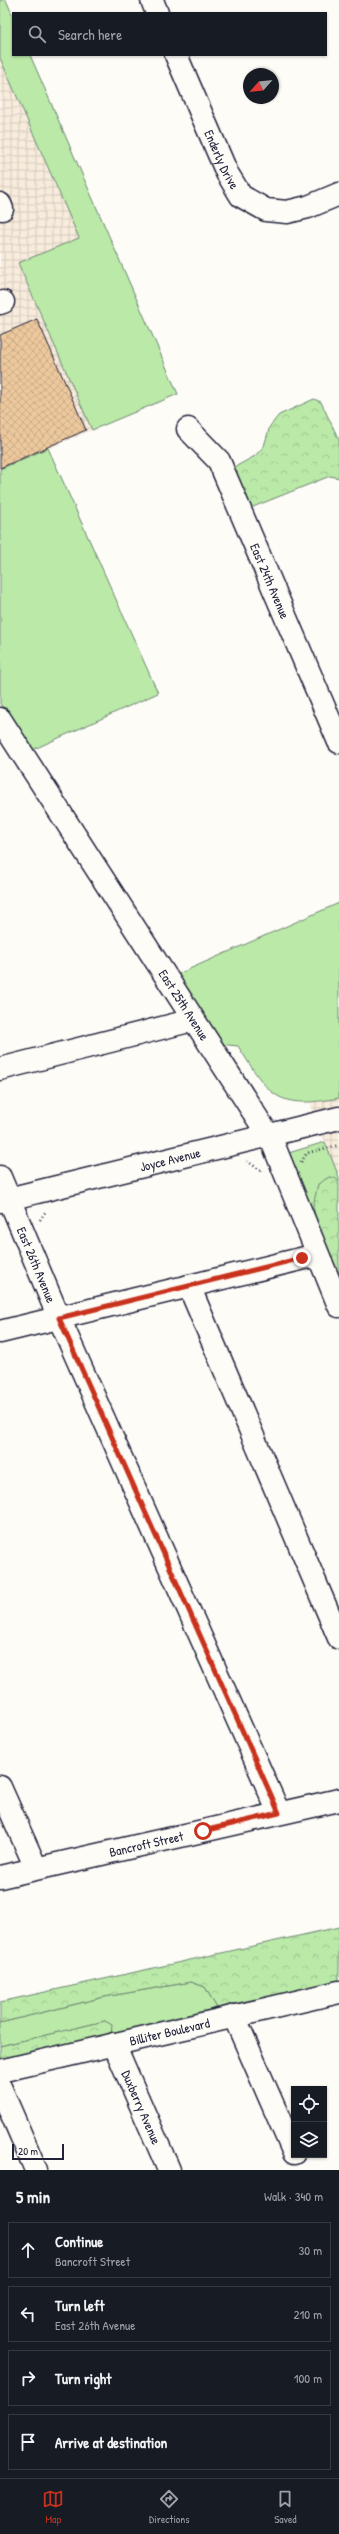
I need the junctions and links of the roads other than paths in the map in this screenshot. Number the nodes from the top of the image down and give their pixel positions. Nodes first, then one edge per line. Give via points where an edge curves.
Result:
1 (152, 0) edge
2 (157, 12) edge
3 (176, 56) edge
4 (339, 194) edge
5 (188, 429) dead end
6 (0, 719) edge
7 (339, 742) edge
8 (193, 1020) junction
9 (0, 1069) edge
10 (339, 1118) edge
11 (268, 1136) junction
12 (0, 1176) edge
13 (4, 1199) edge
14 (317, 1255) junction
15 (189, 1286) junction
16 (339, 1306) edge
17 (59, 1318) junction
18 (0, 1332) edge
19 (339, 1638) edge
20 (0, 1787) edge
21 (339, 1800) edge
22 (279, 1813) junction
23 (36, 1868) junction
24 (0, 1877) edge
25 (339, 1992) edge
26 (234, 2016) junction
27 (114, 2044) junction
28 (0, 2070) edge
29 (0, 2087) edge
30 (291, 2147) edge
31 (296, 2158) edge
32 (36, 2170) edge
33 (170, 2170) edge
34 (301, 2170) edge

1 - 2 street
3 - 4 street, Enderly Drive via 227,173 242,196 266,210 287,212 308,207
5 - 7 street, East 24th Avenue via 219,462
6 - 8 street, East 25th Avenue
8 - 9 street
8 - 11 street, East 25th Avenue
10 - 11 street, Joyce Avenue
11 - 13 street, Joyce Avenue
11 - 14 street, East 25th Avenue
12 - 13 street, East 26th Avenue
13 - 17 street, East 26th Avenue via 20,1228
14 - 15 street
14 - 16 street, East 25th Avenue
15 - 17 street
15 - 19 street
17 - 18 street
17 - 22 street, East 26th Avenue
20 - 23 street
21 - 22 street, Bancroft Street
22 - 23 street, Bancroft Street
23 - 24 street, Bancroft Street
25 - 26 street, Billiter Boulevard
26 - 27 street, Billiter Boulevard
26 - 30 street
27 - 28 street, Billiter Boulevard
27 - 33 street, Duxberry Avenue
29 - 32 street
31 - 34 street

